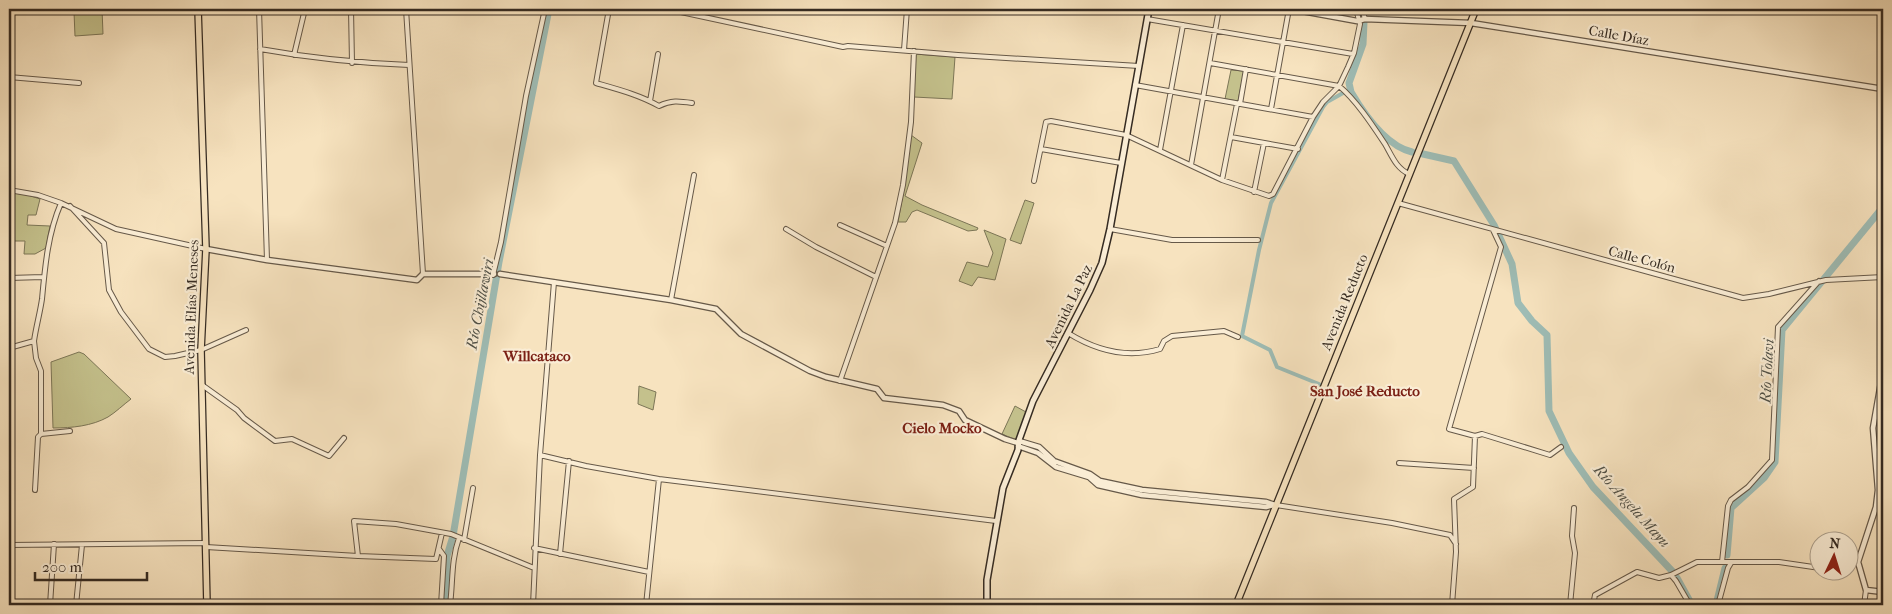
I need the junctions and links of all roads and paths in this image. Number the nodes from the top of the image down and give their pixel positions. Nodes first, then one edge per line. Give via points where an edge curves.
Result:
1 (198, 9) edge
2 (259, 9) edge
3 (306, 9) edge
4 (351, 9) edge
5 (406, 9) edge
6 (545, 9) edge
7 (609, 9) edge
8 (667, 9) edge
9 (907, 9) edge
10 (1149, 9) edge
11 (1219, 9) edge
12 (1290, 9) edge
13 (1356, 9) edge
14 (1362, 9) edge
15 (1476, 9) edge
16 (1366, 18) junction
17 (1148, 19) junction
18 (1360, 20) junction
19 (1471, 23) junction
20 (1183, 25) junction
21 (1216, 30) junction
22 (1282, 42) junction
23 (260, 49) junction
24 (904, 50) junction
25 (914, 51) junction
26 (658, 54) dead end
27 (1353, 54) junction
28 (294, 55) junction
29 (352, 62) junction
30 (1210, 63) junction
31 (409, 65) junction
32 (1139, 66) junction
33 (1246, 69) junction
34 (1277, 75) junction
35 (9, 77) edge
36 (79, 83) dead end
37 (1135, 85) junction
38 (1339, 86) junction
39 (1883, 89) edge
40 (1171, 92) junction
41 (1204, 98) junction
42 (650, 101) junction
43 (692, 103) dead end
44 (1238, 104) junction
45 (1271, 109) junction
46 (1313, 117) junction
47 (1126, 135) junction
48 (1231, 137) junction
49 (1264, 143) junction
50 (1041, 149) junction
51 (1298, 149) junction
52 (1160, 150) junction
53 (1121, 163) junction
54 (1191, 165) junction
55 (1409, 174) junction
56 (694, 175) dead end
57 (1222, 180) junction
58 (1034, 182) dead end
59 (9, 190) edge
60 (1254, 192) junction
61 (61, 203) junction
62 (1398, 203) junction
63 (70, 206) junction
64 (840, 226) dead end
65 (786, 229) dead end
66 (1110, 229) junction
67 (1493, 230) junction
68 (1258, 240) dead end
69 (887, 246) junction
70 (206, 249) junction
71 (267, 260) junction
72 (423, 274) junction
73 (496, 274) junction
74 (43, 277) junction
75 (876, 277) junction
76 (1883, 277) edge
77 (9, 278) edge
78 (1819, 281) junction
79 (554, 282) junction
80 (671, 300) junction
81 (246, 330) dead end
82 (1068, 333) junction
83 (1238, 337) dead end
84 (34, 341) junction
85 (9, 348) edge
86 (201, 350) junction
87 (1883, 371) edge
88 (840, 381) junction
89 (202, 386) junction
90 (70, 431) dead end
91 (41, 434) junction
92 (1476, 436) junction
93 (344, 438) dead end
94 (1018, 444) junction
95 (1561, 447) dead end
96 (540, 455) junction
97 (568, 461) junction
98 (1399, 463) dead end
99 (1474, 468) junction
100 (659, 478) junction
101 (473, 488) dead end
102 (36, 490) dead end
103 (1275, 505) junction
104 (1574, 508) dead end
105 (996, 521) junction
106 (442, 533) junction
107 (460, 538) junction
108 (54, 544) junction
109 (1456, 544) junction
110 (82, 545) junction
111 (206, 545) junction
112 (9, 546) edge
113 (534, 548) junction
114 (439, 549) junction
115 (560, 554) junction
116 (358, 556) junction
117 (1860, 556) edge
118 (1722, 562) junction
119 (1731, 562) junction
120 (1810, 567) edge
121 (534, 568) junction
122 (1860, 569) edge
123 (649, 572) junction
124 (1671, 575) junction
125 (1866, 590) junction
126 (1883, 592) edge
127 (50, 605) edge
128 (76, 605) edge
129 (207, 605) edge
130 (441, 605) edge
131 (450, 605) edge
132 (532, 605) edge
133 (646, 605) edge
134 (987, 605) edge
135 (1236, 605) edge
136 (1452, 605) edge
137 (1570, 605) edge
138 (1593, 605) edge
139 (1690, 605) edge
140 (1718, 605) edge
141 (1864, 605) edge

1 - 70 main road, Avenida Elías Meneses
2 - 23 street
3 - 28 street
4 - 29 street
5 - 31 street
6 - 73 street via 526,96
7 - 42 street via 596,83
8 - 24 street via 843,47
9 - 24 street
10 - 17 main road, Avenida La Paz
11 - 21 street
12 - 18 street, Calle Díaz
12 - 22 street
13 - 18 street
14 - 16 street
15 - 19 main road, Avenida Reducto
16 - 18 street, Calle Díaz
16 - 19 street, Calle Díaz
17 - 20 street
17 - 32 main road, Avenida La Paz
18 - 27 street
19 - 39 street, Calle Díaz
19 - 55 main road, Avenida Reducto
20 - 21 street
20 - 40 street
21 - 22 street
21 - 30 street
22 - 27 street
22 - 34 street
23 - 28 street
23 - 71 street
24 - 25 street
25 - 32 street
25 - 69 street via 911,122 903,185
26 - 42 street
27 - 38 street
28 - 29 street
29 - 31 street
30 - 33 street
30 - 41 street
31 - 72 street
32 - 37 main road, Avenida La Paz
33 - 34 street
33 - 44 street
34 - 38 street
34 - 45 street
35 - 36 street
37 - 40 street
37 - 47 main road, Avenida La Paz
38 - 46 street via 1322,102
38 - 55 street via 1348,93 1402,171
40 - 41 street
40 - 52 street
41 - 44 street
41 - 54 street
42 - 43 street via 659,106 676,100
44 - 45 street
44 - 48 street
45 - 46 street
46 - 51 street
47 - 50 street via 1051,121 1046,122
47 - 52 street
47 - 53 main road, Avenida La Paz
48 - 49 street
48 - 57 street
49 - 51 street
49 - 60 street
50 - 53 street
50 - 58 street
51 - 60 street via 1273,194 1268,196
52 - 54 street
53 - 66 main road, Avenida La Paz
54 - 57 street
55 - 62 main road, Avenida Reducto
56 - 80 street
57 - 60 street
59 - 61 street via 20,190
61 - 63 street
61 - 74 street via 53,222
62 - 67 street, Calle Colón
62 - 103 main road, Avenida Reducto
63 - 70 street via 116,230
63 - 86 street via 104,243 109,290 149,349 165,357
64 - 69 street
65 - 75 street
66 - 68 street via 1172,240
66 - 82 main road, Avenida La Paz via 1102,263
67 - 78 street, Calle Colón via 1743,298
67 - 92 street via 1501,247 1449,430
69 - 75 street
70 - 71 street
70 - 86 main road, Avenida Elías Meneses
71 - 72 street via 417,280
72 - 73 street
73 - 79 street
74 - 77 street
74 - 84 street
75 - 88 street
76 - 78 street, Calle Colón
78 - 118 street via 1778,327 1772,460 1728,506
79 - 80 street
79 - 96 street
80 - 88 street via 716,309 741,334 810,371
81 - 86 street
82 - 83 street via 1102,349 1138,354 1160,349 1172,336 1224,331
82 - 94 main road, Avenida La Paz via 1033,401
84 - 85 street
84 - 91 street via 41,371
86 - 89 main road, Avenida Elías Meneses
87 - 117 street via 1873,428 1878,490 1876,507
88 - 94 street via 877,389 884,398 943,405 958,410 965,420
89 - 93 street via 275,440 292,439 329,456
89 - 111 main road, Avenida Elías Meneses
90 - 91 street
91 - 102 street via 38,437
92 - 95 street via 1482,434 1550,455
92 - 99 street
94 - 103 street via 1039,448 1054,462 1080,472 1098,485 1266,507
94 - 105 main road, Avenida La Paz
96 - 97 street
96 - 113 street
97 - 100 street
97 - 115 street
98 - 99 street
99 - 109 street via 1473,487 1454,499
100 - 105 street
100 - 123 street
101 - 107 street
103 - 109 street via 1450,535
103 - 135 main road, Avenida Reducto
104 - 137 street via 1572,536 1575,553
105 - 134 main road, Avenida La Paz via 987,580
106 - 107 street
106 - 114 street
106 - 116 street via 396,524 354,521
107 - 121 street
107 - 131 street via 452,565
108 - 110 street
108 - 112 street
108 - 127 street
109 - 136 street
110 - 111 street
110 - 128 street
111 - 116 street
111 - 129 main road, Avenida Elías Meneses
113 - 115 street
113 - 121 street
114 - 116 street via 436,559
114 - 130 street via 444,556
115 - 123 street
118 - 119 street
118 - 124 street via 1697,562
119 - 120 street via 1779,562
119 - 140 street
121 - 132 street
122 - 125 street
123 - 133 street
124 - 138 street via 1659,578 1632,573 1595,595
124 - 139 street
125 - 126 street
125 - 141 street

